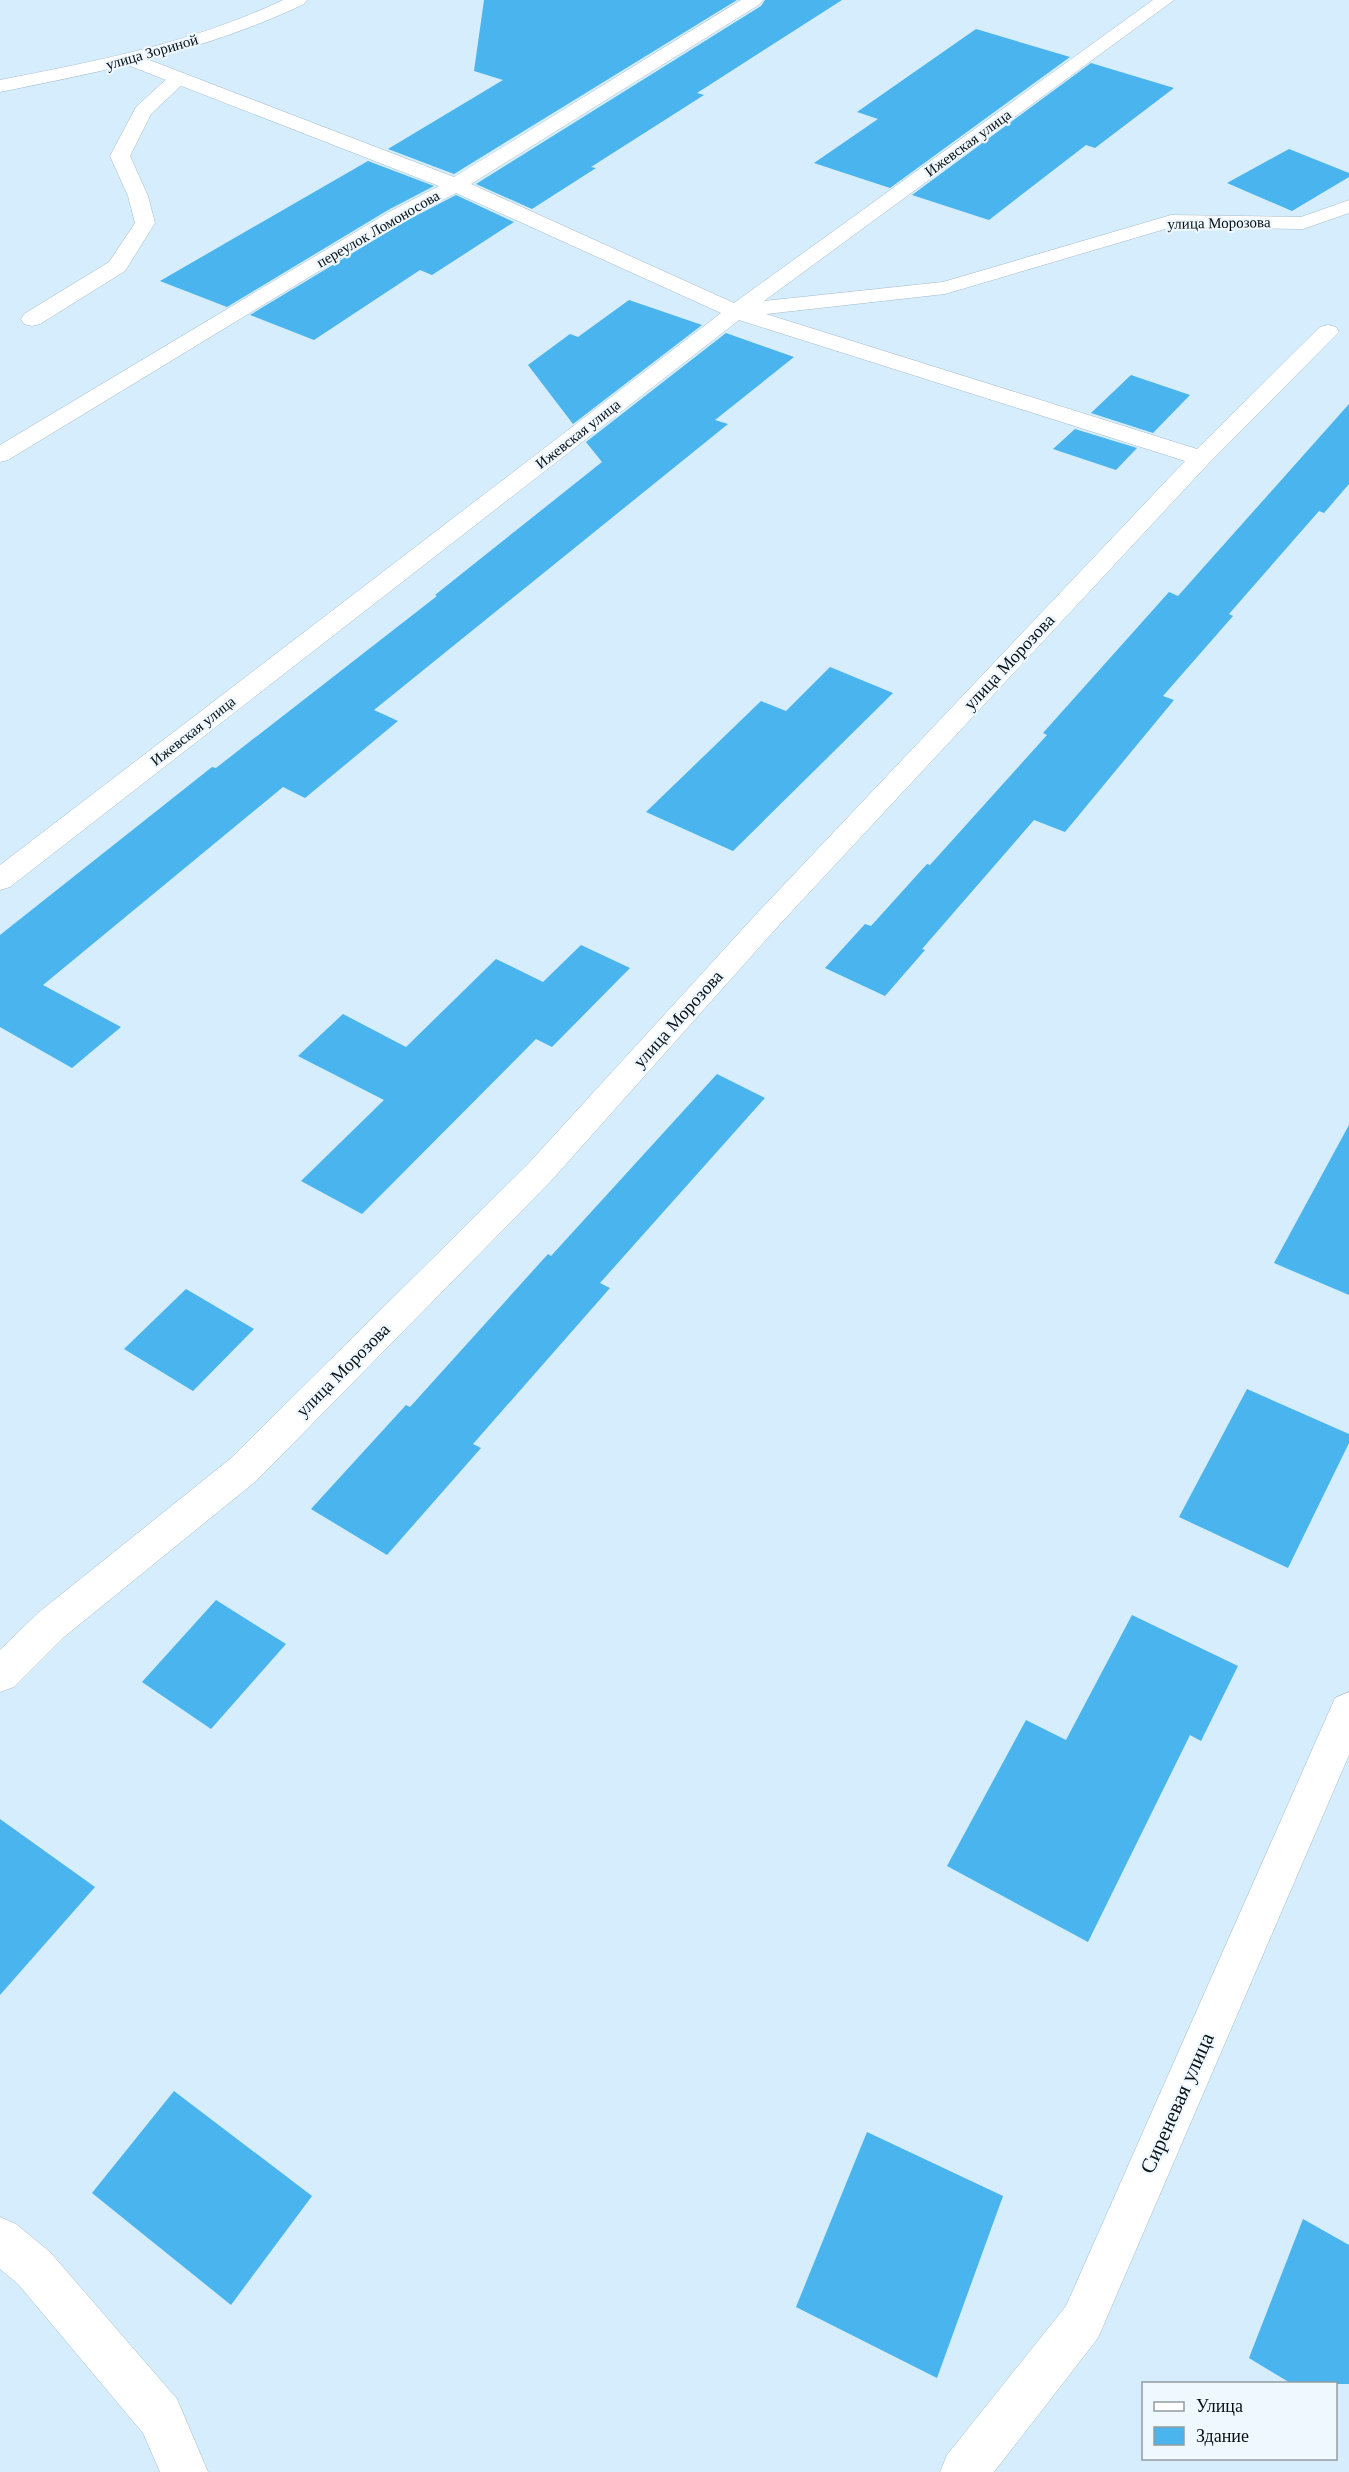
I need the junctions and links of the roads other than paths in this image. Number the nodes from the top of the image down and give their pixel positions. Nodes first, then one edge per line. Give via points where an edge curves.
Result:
1 (298, 0) edge
2 (754, 0) edge
3 (1165, 0) edge
4 (132, 60) junction
5 (179, 78) junction
6 (0, 86) edge
7 (456, 185) junction
8 (1349, 206) edge
9 (736, 312) junction
10 (32, 319) dead end
11 (1328, 332) dead end
12 (0, 455) edge
13 (1200, 458) junction
14 (0, 880) edge
15 (0, 1675) edge
16 (1349, 1710) edge
17 (0, 2240) edge
18 (184, 2472) edge
19 (964, 2472) edge

1 - 4 street, улица Зориной via 261,19
2 - 7 street, переулок Ломоносова
3 - 9 street, Ижевская улица
4 - 5 street
4 - 6 street, улица Зориной
5 - 7 street
5 - 10 street via 143,111 120,156 145,222 117,267
7 - 9 street
7 - 12 street, переулок Ломоносова via 396,216
8 - 9 street, улица Морозова via 1303,223 1170,221 945,288
9 - 13 street
9 - 14 street, Ижевская улица
11 - 13 street, улица Морозова
13 - 15 street, улица Морозова via 770,917 530,1182 243,1470 51,1625
16 - 19 street, Сиреневая улица via 1082,2322
17 - 18 street via 34,2268 160,2416

